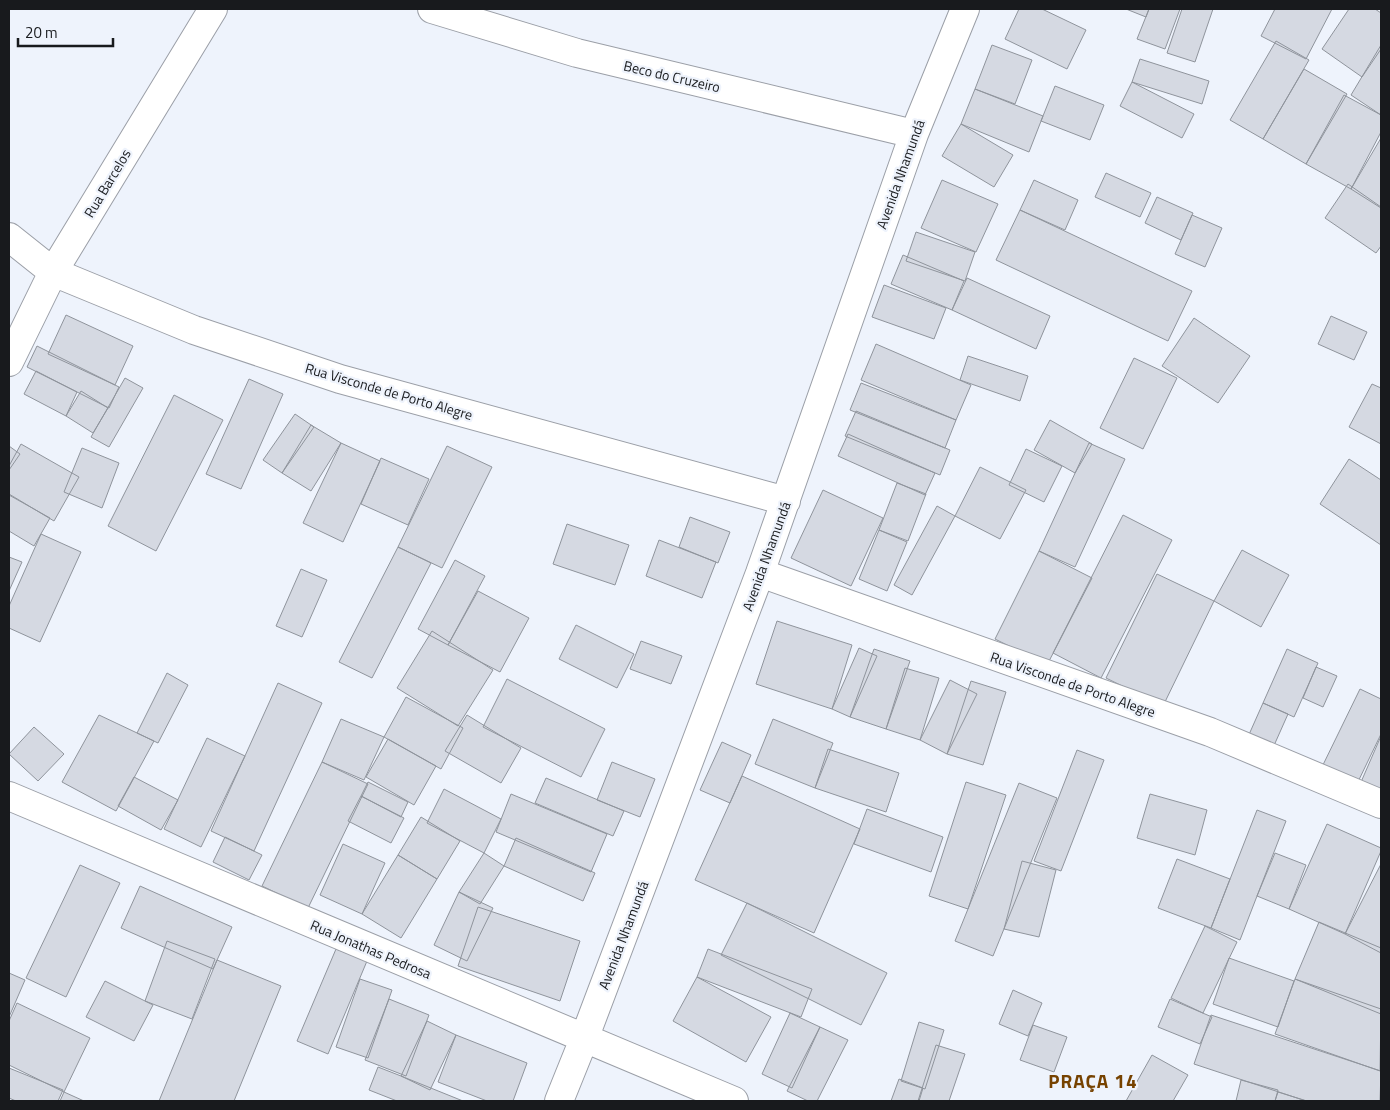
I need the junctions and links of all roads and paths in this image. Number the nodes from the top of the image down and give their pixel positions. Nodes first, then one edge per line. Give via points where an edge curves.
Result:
1 (213, 9) edge
2 (432, 9) edge
3 (965, 9) edge
4 (914, 134) junction
5 (9, 237) edge
6 (9, 259) edge
7 (53, 272) junction
8 (9, 362) edge
9 (786, 501) junction
10 (760, 573) junction
11 (9, 796) edge
12 (1381, 804) edge
13 (584, 1039) junction
14 (559, 1101) edge
15 (734, 1101) edge

1 - 7 street, Rua Barcelos
2 - 4 street, Beco do Cruzeiro via 577,53
3 - 4 street, Avenida Nhamundá
4 - 9 street, Avenida Nhamundá
5 - 7 street, Rua Visconde de Porto Alegre
6 - 7 street
7 - 8 street, Rua Barcelos
7 - 9 street, Rua Visconde de Porto Alegre via 194,330 340,379
9 - 10 street, Avenida Nhamundá
10 - 12 street, Rua Visconde de Porto Alegre via 1210,732
10 - 13 street, Avenida Nhamundá
11 - 13 street, Rua Jonathas Pedrosa
13 - 14 street, Avenida Nhamundá
13 - 15 street, Rua Jonathas Pedrosa

